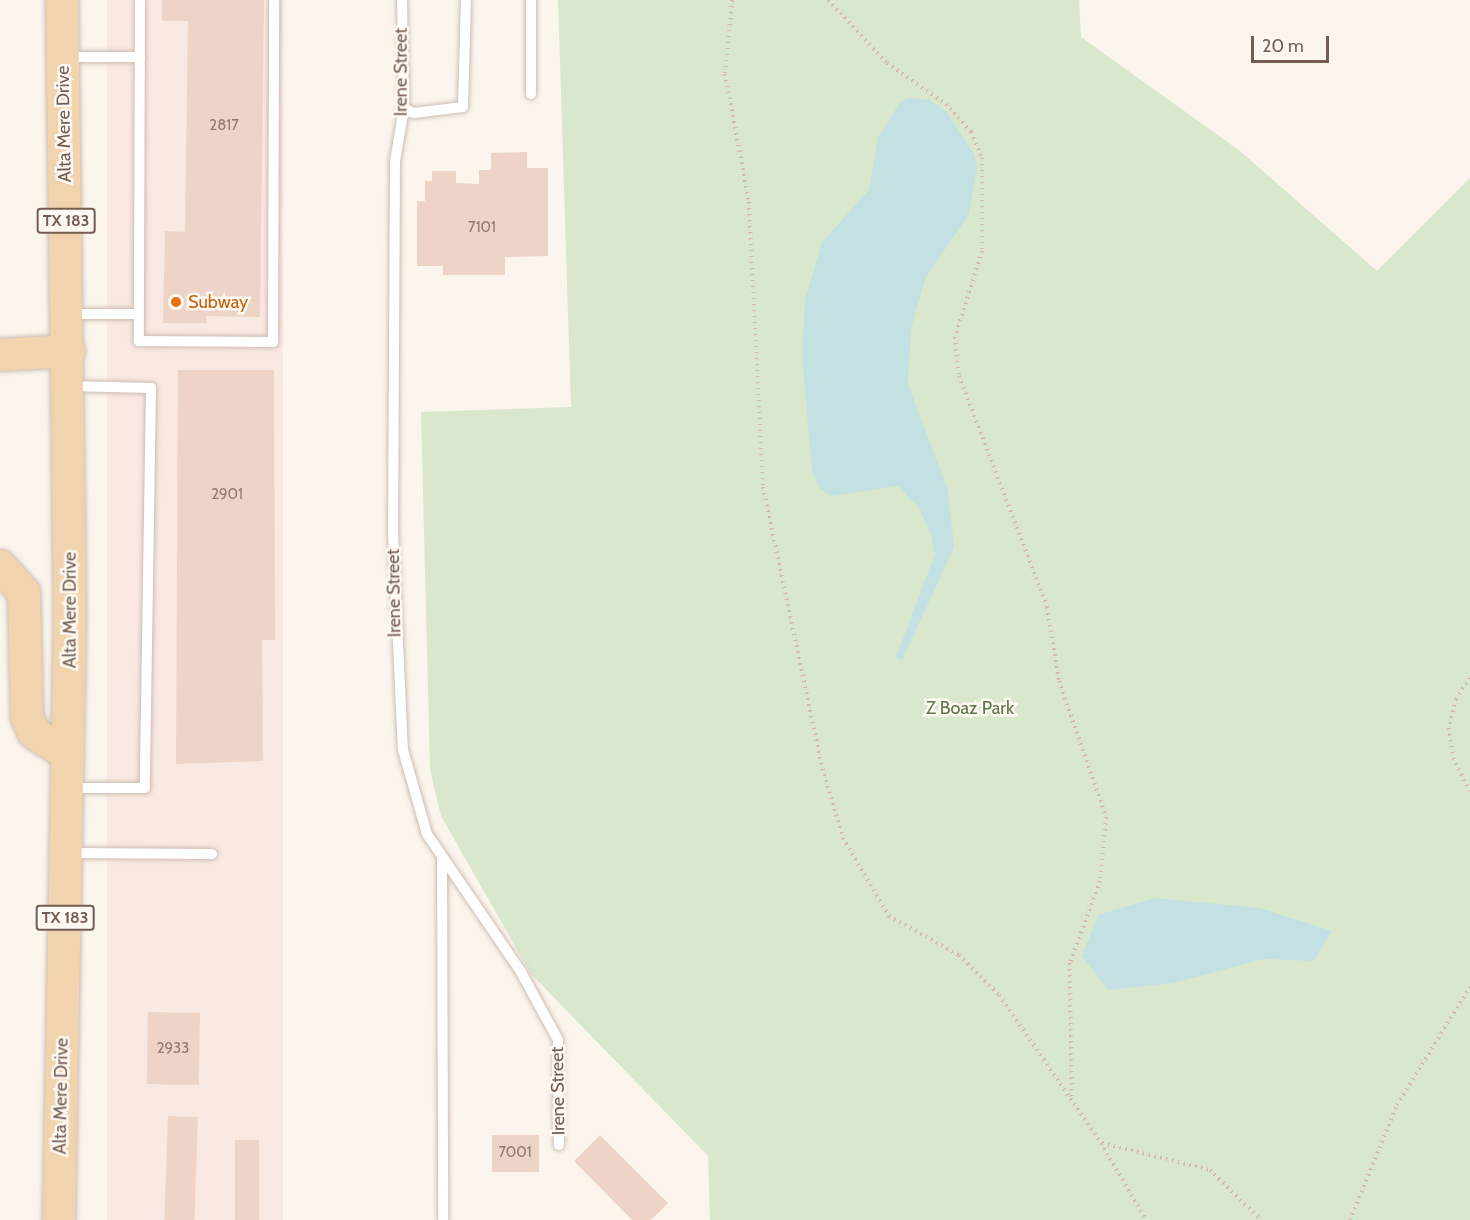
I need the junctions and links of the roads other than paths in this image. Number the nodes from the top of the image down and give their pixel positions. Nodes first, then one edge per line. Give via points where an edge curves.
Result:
1 (62, 0) edge
2 (140, 0) edge
3 (274, 0) edge
4 (402, 0) edge
5 (466, 0) edge
6 (531, 0) edge
7 (63, 57) junction
8 (140, 57) junction
9 (531, 94) dead end
10 (404, 108) junction
11 (68, 314) junction
12 (139, 314) junction
13 (69, 351) junction
14 (0, 355) edge
15 (69, 386) junction
16 (0, 566) edge
17 (68, 754) junction
18 (67, 788) junction
19 (66, 853) junction
20 (212, 854) dead end
21 (442, 859) junction
22 (560, 1145) dead end
23 (59, 1220) edge
24 (443, 1220) edge

1 - 7 main road, Alta Mere Drive / TX 183
2 - 8 lane
3 - 12 lane via 273,342 139,341
4 - 10 lane, Irene Street
5 - 10 lane via 463,107 414,112
6 - 9 lane
7 - 8 lane
7 - 11 main road, Alta Mere Drive / TX 183
8 - 12 lane
10 - 21 lane, Irene Street via 395,161 396,666 403,750 427,834
11 - 12 lane
11 - 13 main road, Alta Mere Drive / TX 183
13 - 14 main road
13 - 15 main road, Alta Mere Drive / TX 183
15 - 17 main road, Alta Mere Drive / TX 183
15 - 18 lane via 150,388 145,788
16 - 17 main road via 24,593 27,717 34,733
17 - 18 main road, Alta Mere Drive / TX 183
18 - 19 main road, Alta Mere Drive / TX 183
19 - 20 lane
19 - 23 main road, Alta Mere Drive / TX 183
21 - 22 lane, Irene Street via 521,972 558,1040
21 - 24 lane

